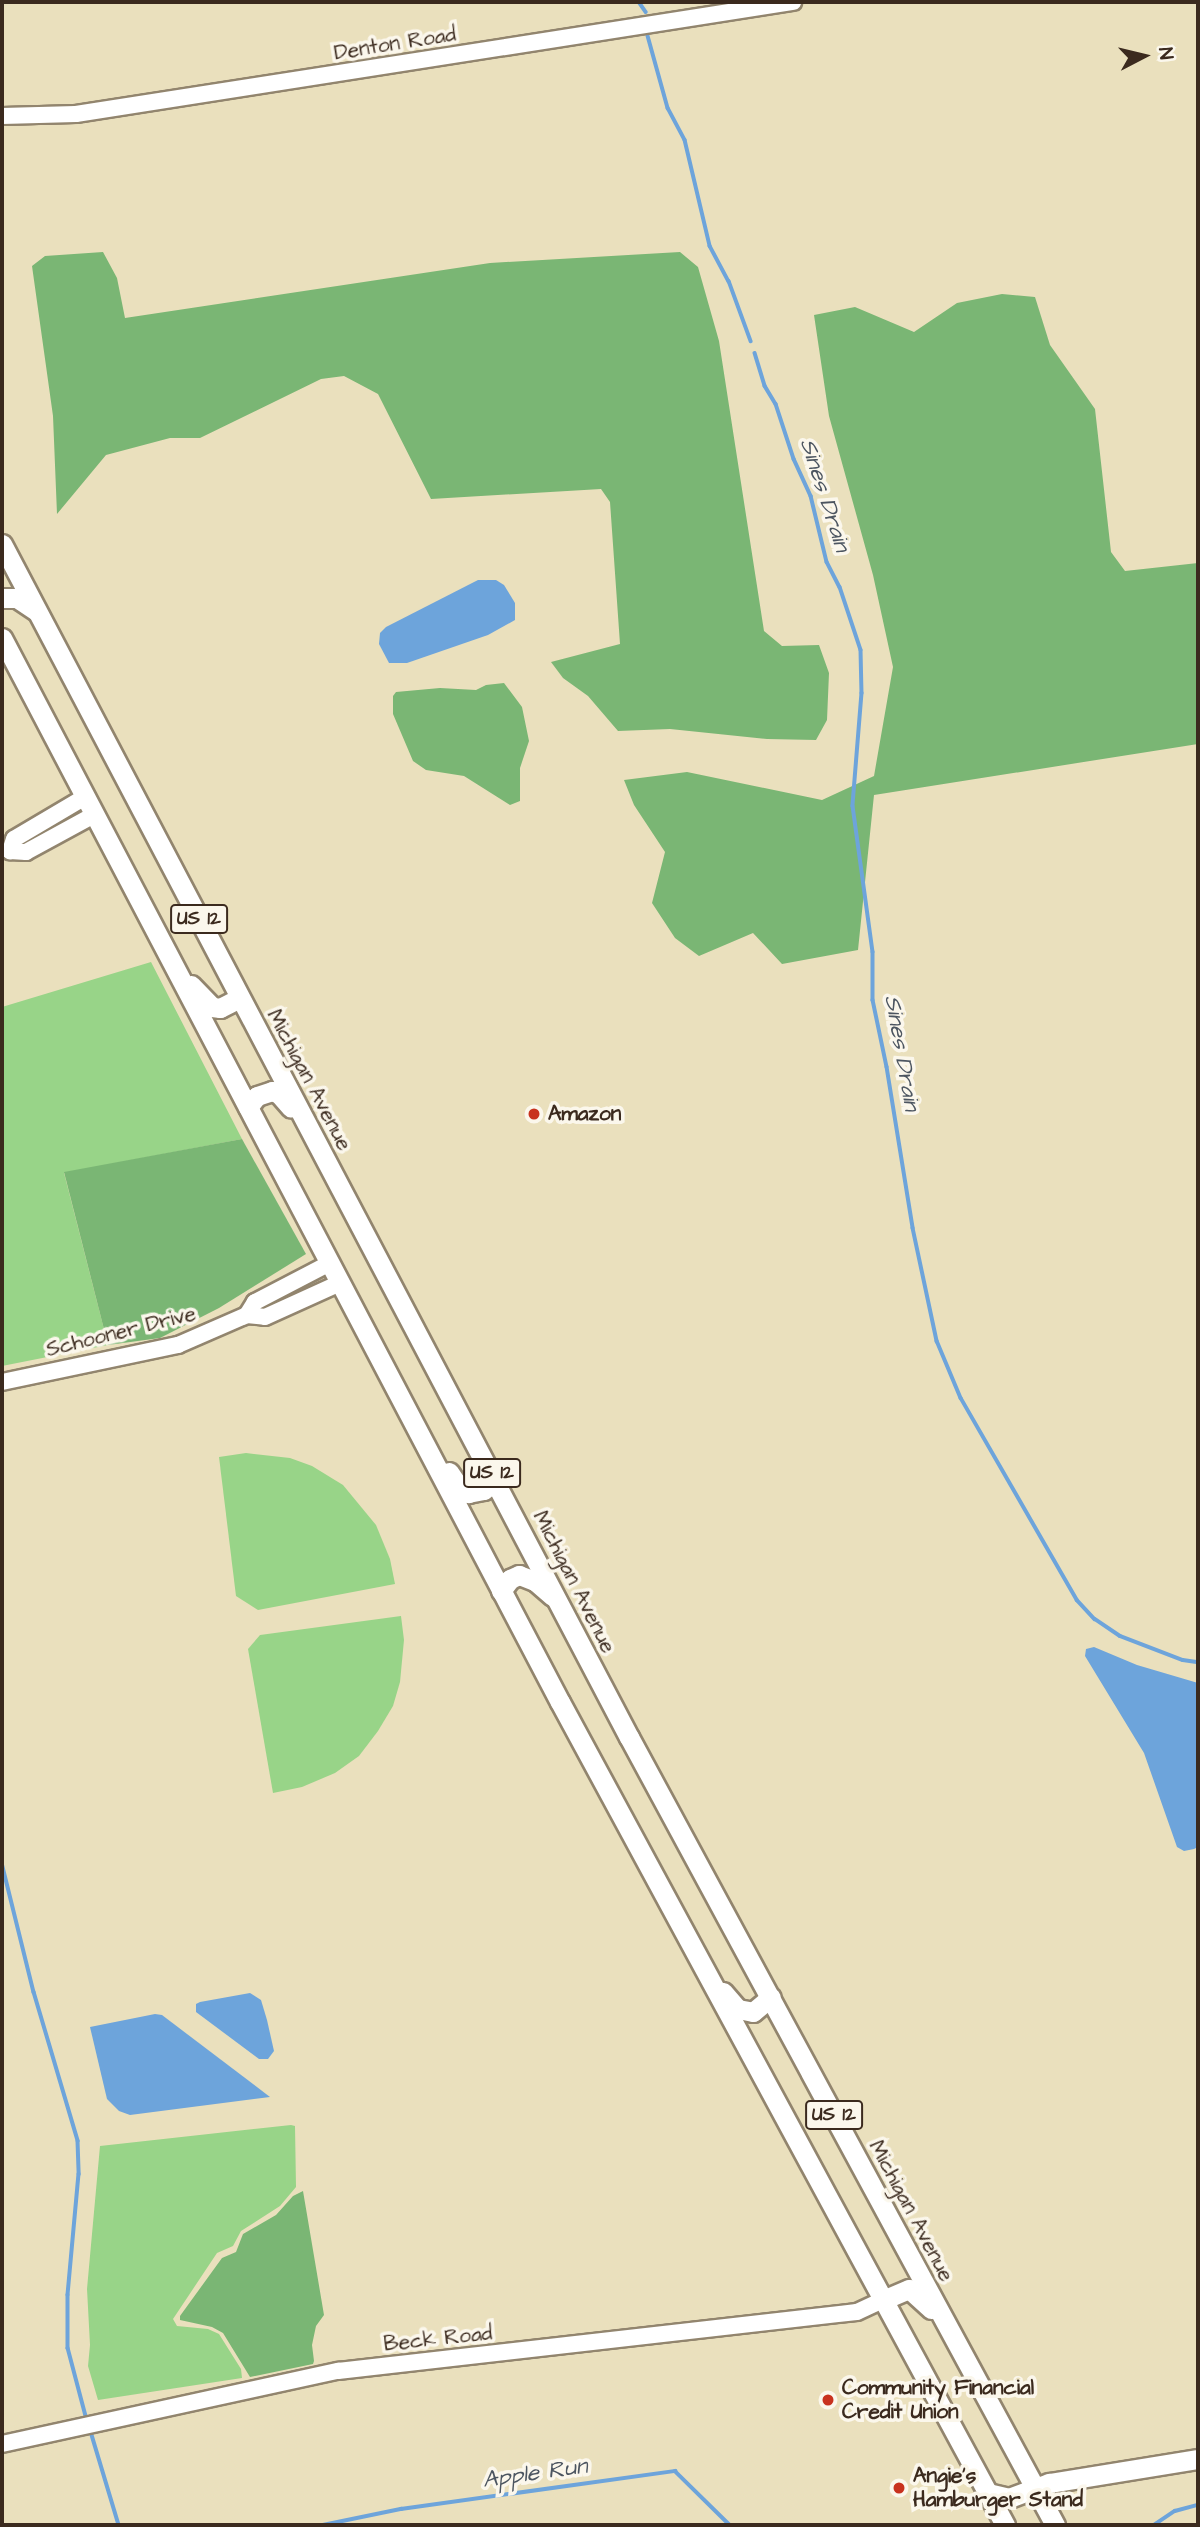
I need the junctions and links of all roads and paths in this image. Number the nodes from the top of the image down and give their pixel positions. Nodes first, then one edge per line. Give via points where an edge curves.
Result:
1 (793, 2) edge
2 (2, 116) edge
3 (2, 544) edge
4 (2, 598) edge
5 (40, 614) junction
6 (2, 638) edge
7 (85, 797) junction
8 (94, 816) junction
9 (6, 854) edge
10 (170, 960) junction
11 (240, 998) junction
12 (248, 1107) junction
13 (304, 1121) junction
14 (330, 1263) junction
15 (340, 1283) junction
16 (247, 1315) junction
17 (2, 1382) edge
18 (414, 1422) junction
19 (494, 1478) junction
20 (501, 1591) junction
21 (559, 1601) junction
22 (702, 1967) junction
23 (771, 1997) junction
24 (883, 2300) junction
25 (948, 2328) junction
26 (2, 2444) edge
27 (1198, 2459) edge
28 (1034, 2487) junction
29 (988, 2493) junction
30 (1004, 2525) edge
31 (1055, 2525) edge

1 - 2 street, Denton Road via 76,114
3 - 5 main road, Michigan Avenue / US 12
4 - 5 main road via 17,598
5 - 11 main road, Michigan Avenue / US 12
6 - 7 main road, US 12
7 - 8 main road, US 12
7 - 9 street via 14,839
8 - 9 street via 26,852
8 - 10 main road, US 12
10 - 11 main road via 212,1007
10 - 12 main road, US 12
11 - 13 main road, Michigan Avenue / US 12
12 - 13 main road via 257,1096 272,1091
12 - 14 main road, US 12
13 - 19 main road, Michigan Avenue / US 12
14 - 15 main road, US 12
14 - 16 street, Schooner Drive via 255,1302
15 - 16 street, Schooner Drive via 265,1317
15 - 18 main road, US 12
16 - 17 street, Schooner Drive via 178,1345
18 - 19 main road via 461,1490 477,1493
18 - 20 main road, US 12
19 - 21 main road, Michigan Avenue / US 12
20 - 21 main road via 510,1578 524,1576
20 - 22 main road, US 12
21 - 23 main road, Michigan Avenue / US 12
22 - 23 main road via 738,2009 753,2012
22 - 24 main road, US 12
23 - 25 main road, Michigan Avenue / US 12
24 - 25 main road via 909,2289
24 - 26 street, Beck Road via 857,2312 338,2371
24 - 29 main road, US 12
25 - 28 main road, Michigan Avenue / US 12
27 - 28 main road
28 - 29 main road via 1009,2498
28 - 31 main road, Michigan Avenue / US 12
29 - 30 main road, US 12

